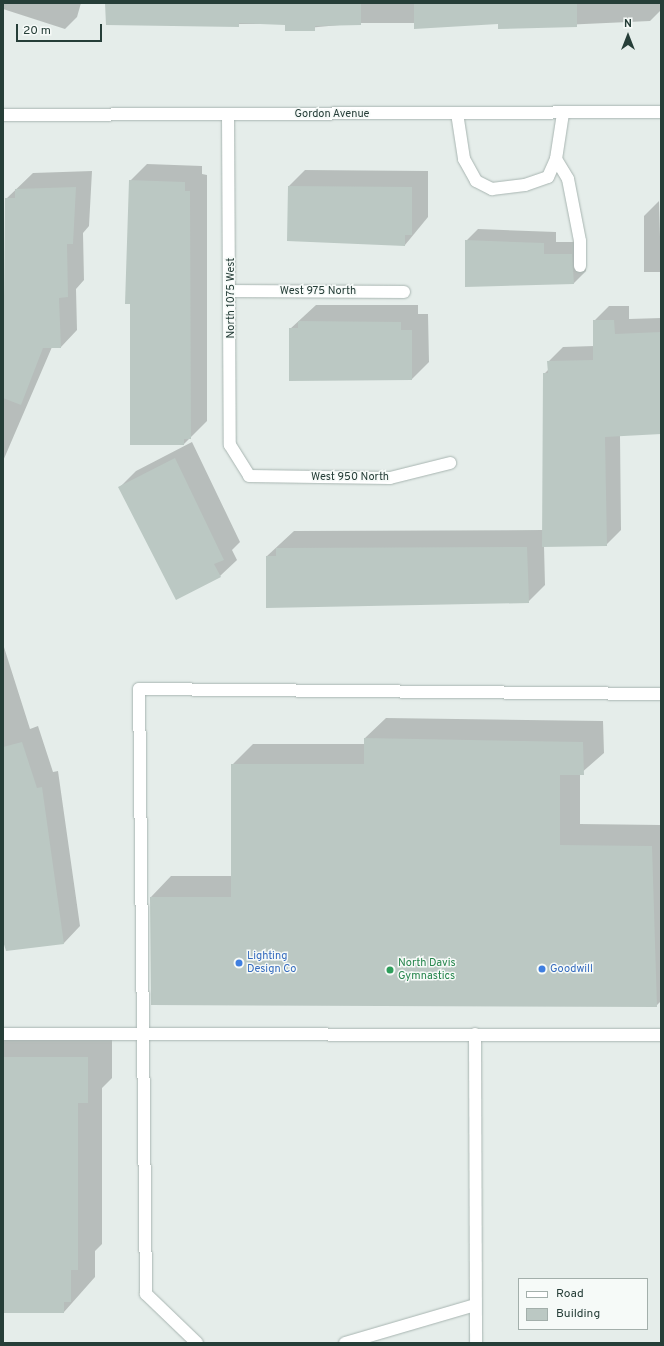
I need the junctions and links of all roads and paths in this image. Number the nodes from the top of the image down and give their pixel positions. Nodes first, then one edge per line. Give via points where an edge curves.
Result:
1 (661, 112) edge
2 (457, 113) junction
3 (563, 113) junction
4 (228, 114) junction
5 (3, 115) edge
6 (556, 159) junction
7 (580, 266) dead end
8 (232, 291) junction
9 (404, 292) dead end
10 (450, 463) dead end
11 (249, 476) joint
12 (661, 694) edge
13 (141, 1032) junction
14 (3, 1034) edge
15 (475, 1034) junction
16 (661, 1034) edge
17 (475, 1305) junction
18 (197, 1343) edge
19 (345, 1343) edge
20 (476, 1343) edge

1 - 3 street, Gordon Avenue
2 - 3 street, Gordon Avenue
2 - 4 street, Gordon Avenue
2 - 6 street via 464,159 476,181 492,189 525,186 548,177
3 - 6 street
4 - 5 street, Gordon Avenue
4 - 8 street, North 1075 West
6 - 7 street via 568,179 580,241
8 - 9 street, West 975 North
8 - 11 street, North 1075 West via 230,445
10 - 11 street, West 950 North via 390,478
12 - 13 street via 139,688
13 - 14 street
13 - 15 street
13 - 18 street via 146,1294
15 - 16 street
15 - 17 street
17 - 19 street
17 - 20 street

